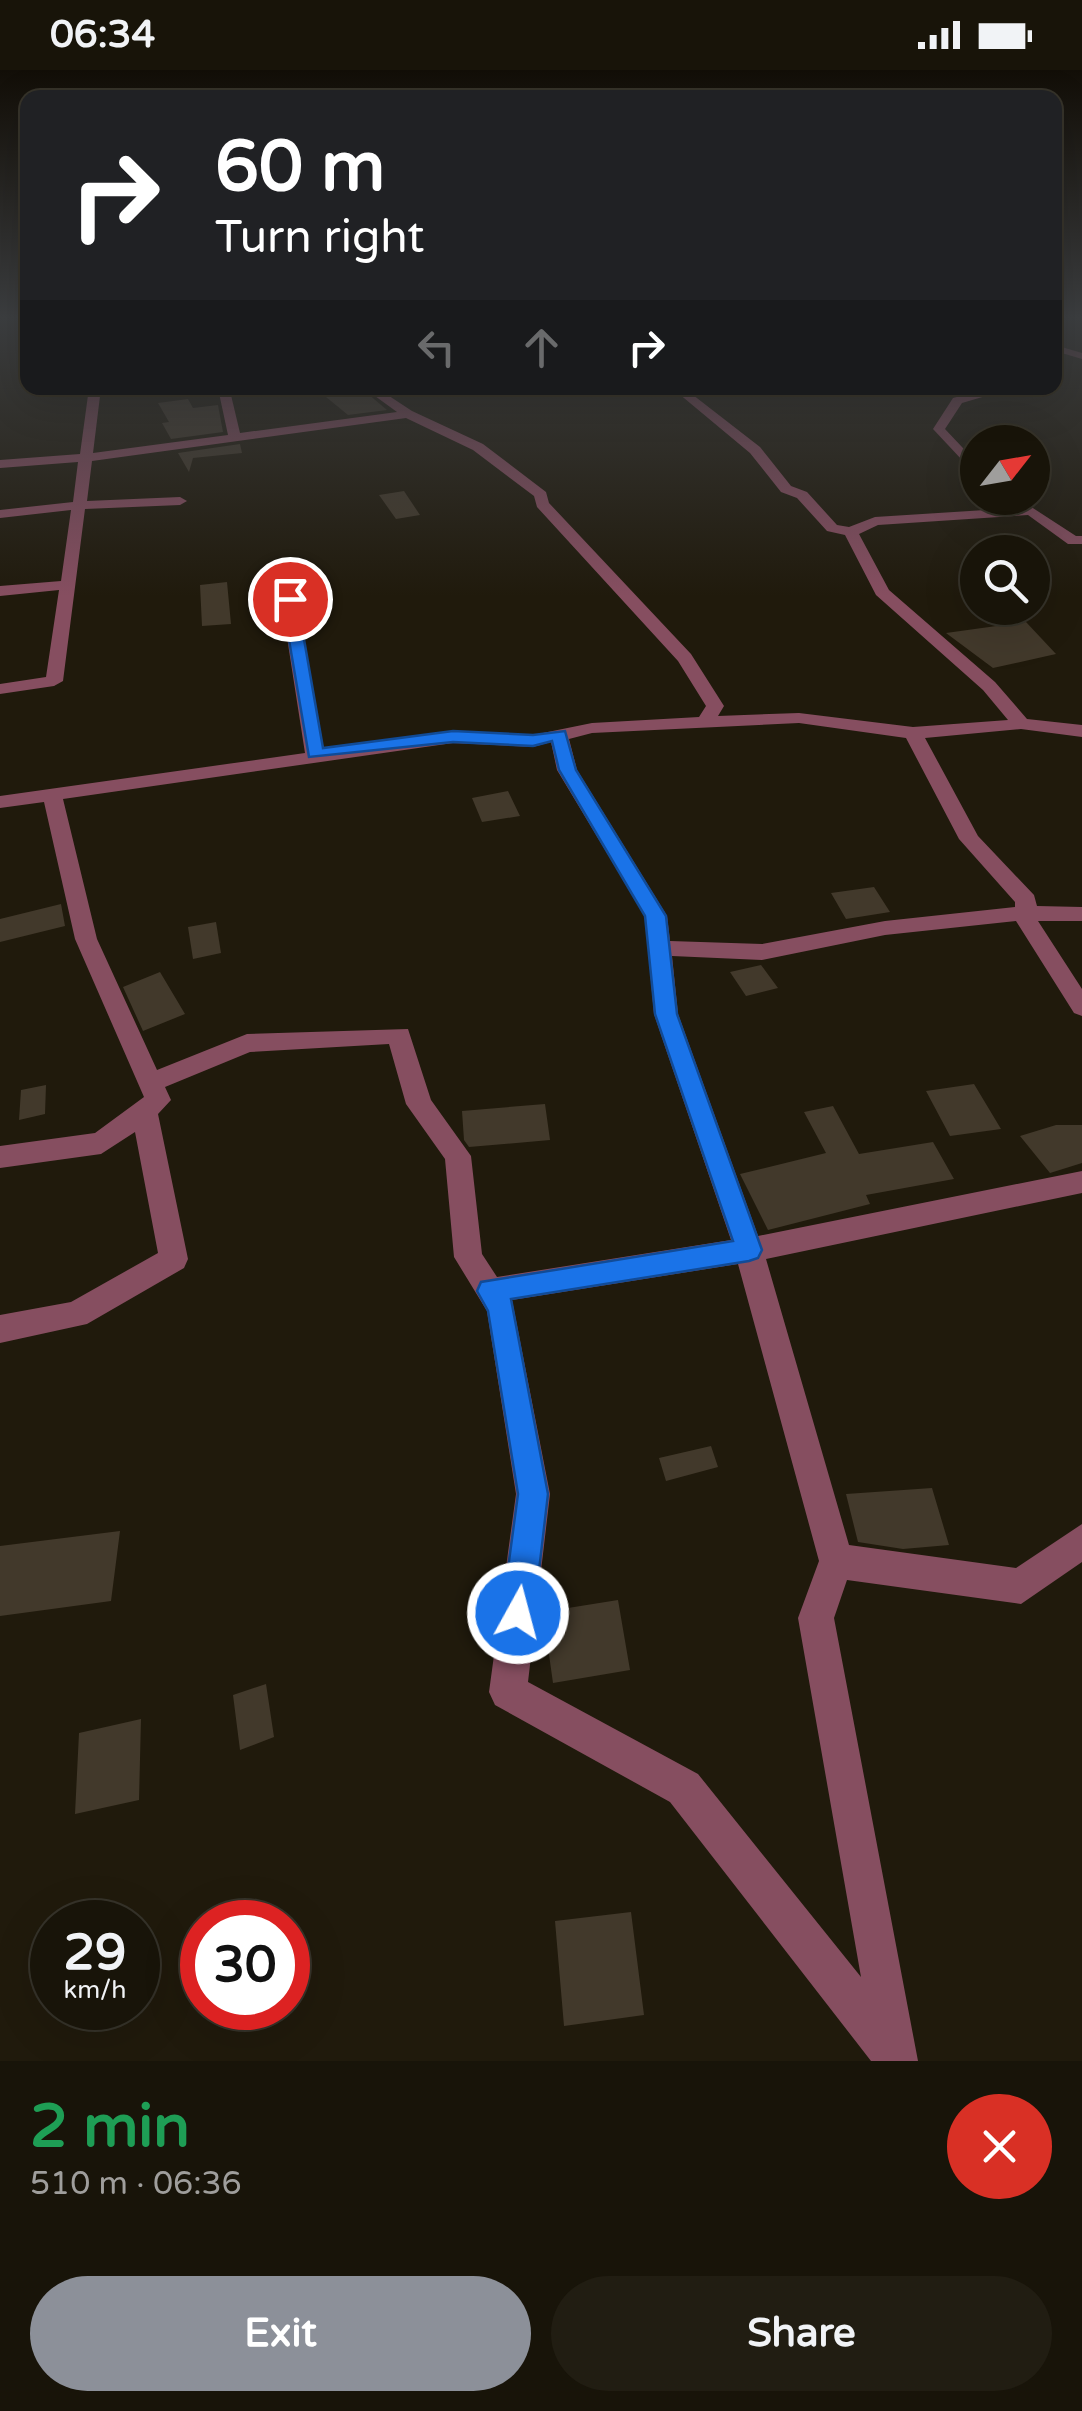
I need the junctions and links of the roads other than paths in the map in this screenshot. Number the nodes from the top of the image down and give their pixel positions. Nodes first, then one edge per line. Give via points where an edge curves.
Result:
1 (91, 410) edge
2 (229, 410) edge
3 (402, 410) edge
4 (705, 410) edge
5 (947, 410) edge
6 (408, 414) junction
7 (235, 438) junction
8 (960, 453) edge
9 (83, 458) junction
10 (0, 464) edge
11 (180, 501) dead end
12 (78, 505) junction
13 (0, 514) edge
14 (969, 515) edge
15 (1037, 515) edge
16 (851, 532) junction
17 (1082, 540) edge
18 (68, 585) junction
19 (0, 591) edge
20 (290, 599) dead end
21 (0, 689) edge
22 (707, 720) junction
23 (1021, 724) junction
24 (1082, 731) edge
25 (913, 733) junction
26 (559, 735) junction
27 (315, 754) junction
28 (52, 793) junction
29 (0, 802) edge
30 (1026, 914) junction
31 (1082, 914) edge
32 (659, 948) junction
33 (1082, 1007) edge
34 (147, 1097) junction
35 (0, 1157) edge
36 (1082, 1182) edge
37 (749, 1250) junction
38 (490, 1291) junction
39 (0, 1329) edge
40 (1082, 1540) edge
41 (836, 1561) junction
42 (898, 2060) edge

1 - 9 street
2 - 7 street
3 - 6 street
4 - 16 street via 832,528
5 - 8 street via 939,429
6 - 7 street
6 - 22 street via 478,448 541,495 542,504 686,658 715,706
7 - 9 street
9 - 10 street
9 - 12 street
11 - 12 street
12 - 13 street
12 - 18 street
14 - 16 street via 875,521
15 - 17 street via 1073,541
16 - 23 street via 882,592 990,686
18 - 19 street
18 - 21 street via 54,681
20 - 27 street
22 - 25 street via 798,718
22 - 26 street
23 - 24 street
23 - 25 street
25 - 30 street via 969,839 1026,900
26 - 27 street via 453,736
26 - 32 street via 567,770 656,916
27 - 28 street
28 - 29 street
28 - 34 street via 86,939
30 - 31 street
30 - 32 street via 885,928 762,952
30 - 33 street via 1026,927
32 - 37 street via 666,1014
34 - 35 street via 102,1143
34 - 38 street via 247,1043 399,1035 419,1104 458,1156 468,1256
34 - 39 street via 174,1259 76,1314
36 - 37 street
37 - 38 street
37 - 41 street
38 - 42 street via 501,1308 533,1494 508,1692 684,1788
40 - 41 street via 1021,1586
41 - 42 street via 816,1618

